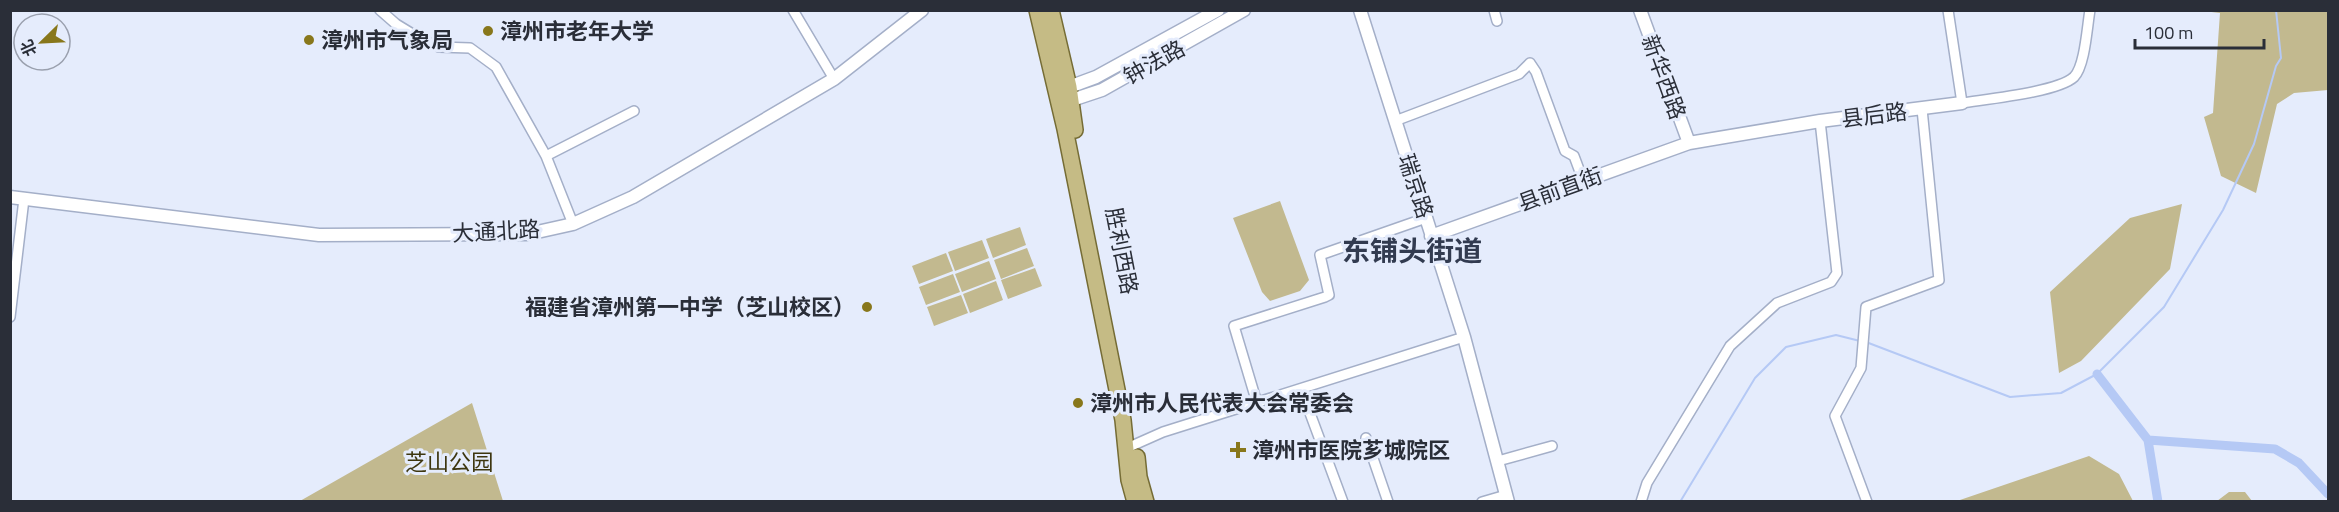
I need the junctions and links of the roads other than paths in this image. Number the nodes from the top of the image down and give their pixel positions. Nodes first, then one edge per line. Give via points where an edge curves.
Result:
1 (380, 10) edge
2 (793, 10) edge
3 (922, 10) edge
4 (1037, 10) edge
5 (1051, 10) edge
6 (1218, 10) edge
7 (1244, 10) edge
8 (1360, 10) edge
9 (1494, 10) edge
10 (1640, 10) edge
11 (1948, 10) edge
12 (2090, 10) edge
13 (1497, 21) dead end
14 (834, 79) junction
15 (1063, 95) junction
16 (1962, 103) junction
17 (1922, 109) junction
18 (634, 111) dead end
19 (1395, 121) junction
20 (1820, 121) junction
21 (1689, 143) junction
22 (546, 156) junction
23 (1583, 180) junction
24 (10, 197) edge
25 (24, 199) junction
26 (1426, 218) junction
27 (573, 224) junction
28 (1431, 236) junction
29 (10, 317) edge
30 (1464, 337) junction
31 (1301, 389) junction
32 (1257, 403) junction
33 (1366, 438) dead end
34 (1132, 446) junction
35 (1552, 446) dead end
36 (1498, 461) junction
37 (1507, 498) edge
38 (1135, 501) edge
39 (1146, 501) edge
40 (1343, 501) edge
41 (1388, 501) edge
42 (1482, 501) edge
43 (1641, 501) edge
44 (1867, 501) edge

1 - 22 street via 419,38 439,47 470,48 496,67
2 - 14 street
3 - 14 street, 大通北路
4 - 15 main road
5 - 15 main road, 胜利西路
6 - 15 street, 钟法路
7 - 15 street, 钟法路 via 1102,90
8 - 19 street, 瑞京路
9 - 13 street
10 - 21 street, 新华西路
11 - 16 street
12 - 16 street, 县后路 via 2082,61 2075,76 2059,86
14 - 27 street, 大通北路 via 633,197
15 - 34 main road, 胜利西路
16 - 17 street, 县后路
17 - 20 street, 县后路
17 - 44 street via 1939,280 1866,307 1861,368 1835,416
18 - 22 street
19 - 23 street via 1520,74 1530,63 1566,151 1574,156
19 - 26 street, 瑞京路
20 - 21 street, 县后路
20 - 43 street via 1837,273 1831,282 1777,303 1730,346 1647,483
21 - 23 street, 县前直街
22 - 27 street
23 - 28 street, 县前直街
24 - 25 street, 大通北路
25 - 27 street, 大通北路 via 319,235 528,234
25 - 29 street
26 - 28 street, 瑞京路
26 - 32 street via 1320,255 1329,295 1234,326
28 - 30 street, 瑞京路
30 - 31 street
30 - 36 street, 瑞京路
31 - 32 street
31 - 40 street
32 - 34 street via 1163,432
33 - 41 street
34 - 38 main road via 1129,480
34 - 39 main road, 胜利西路
35 - 36 street
36 - 37 street, 瑞京路
37 - 42 street

